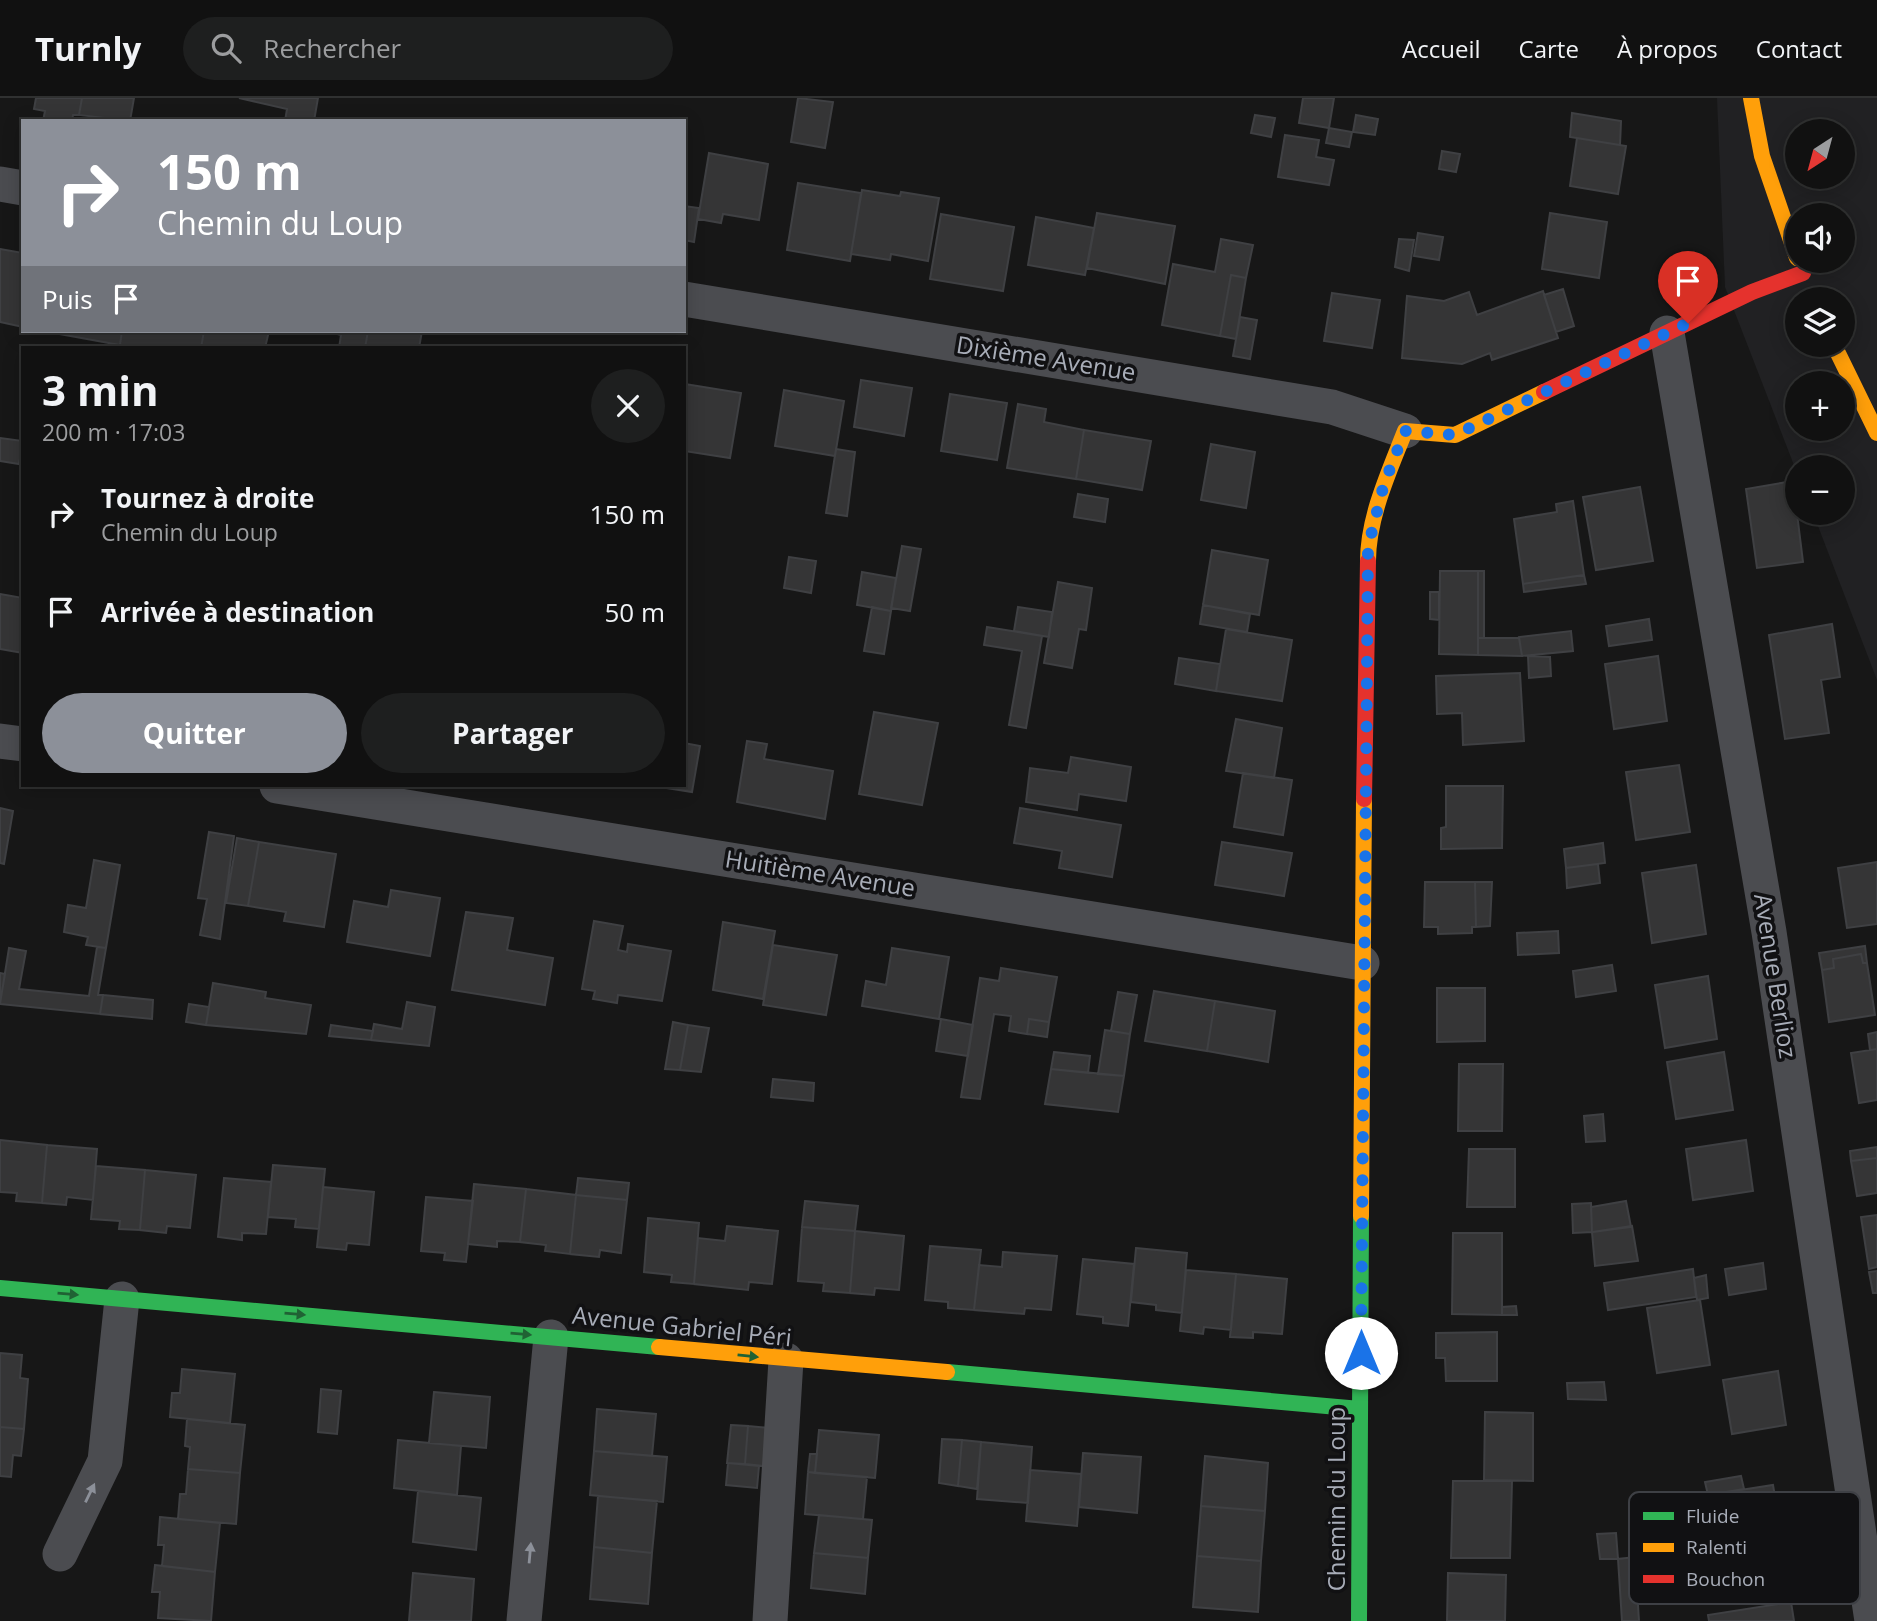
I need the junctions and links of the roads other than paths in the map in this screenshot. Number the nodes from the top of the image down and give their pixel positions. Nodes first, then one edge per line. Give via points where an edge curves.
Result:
1 (1751, 98) edge
2 (0, 184) edge
3 (21, 188) edge
4 (1785, 223) edge
5 (1785, 272) edge
6 (686, 299) edge
7 (1667, 333) junction
8 (1840, 357) edge
9 (1405, 431) junction
10 (1877, 433) edge
11 (0, 741) edge
12 (21, 744) edge
13 (283, 787) edge
14 (1362, 962) junction
15 (0, 1288) edge
16 (122, 1299) junction
17 (551, 1337) junction
18 (786, 1360) junction
19 (1360, 1409) junction
20 (1864, 1474) edge
21 (60, 1554) dead end
22 (524, 1621) edge
23 (770, 1621) edge
24 (1359, 1621) edge
25 (1872, 1621) edge

1 - 4 street via 1762,156
2 - 3 street
5 - 7 street
6 - 9 street, Dixième Avenue via 1332,407
7 - 9 street via 1455,435
7 - 20 street, Avenue Berlioz
8 - 10 street
9 - 14 street, Chemin du Loup via 1384,484 1368,547
11 - 12 street
13 - 14 street, Huitième Avenue
14 - 19 street, Chemin du Loup
15 -> 16 street, Avenue Gabriel Péri
16 -> 17 street, Avenue Gabriel Péri
21 -> 16 street via 105,1461
17 -> 18 street, Avenue Gabriel Péri
22 -> 17 street
18 - 19 street, Avenue Gabriel Péri
18 - 23 street
19 - 24 street, Chemin du Loup
20 - 25 street, Avenue Berlioz

